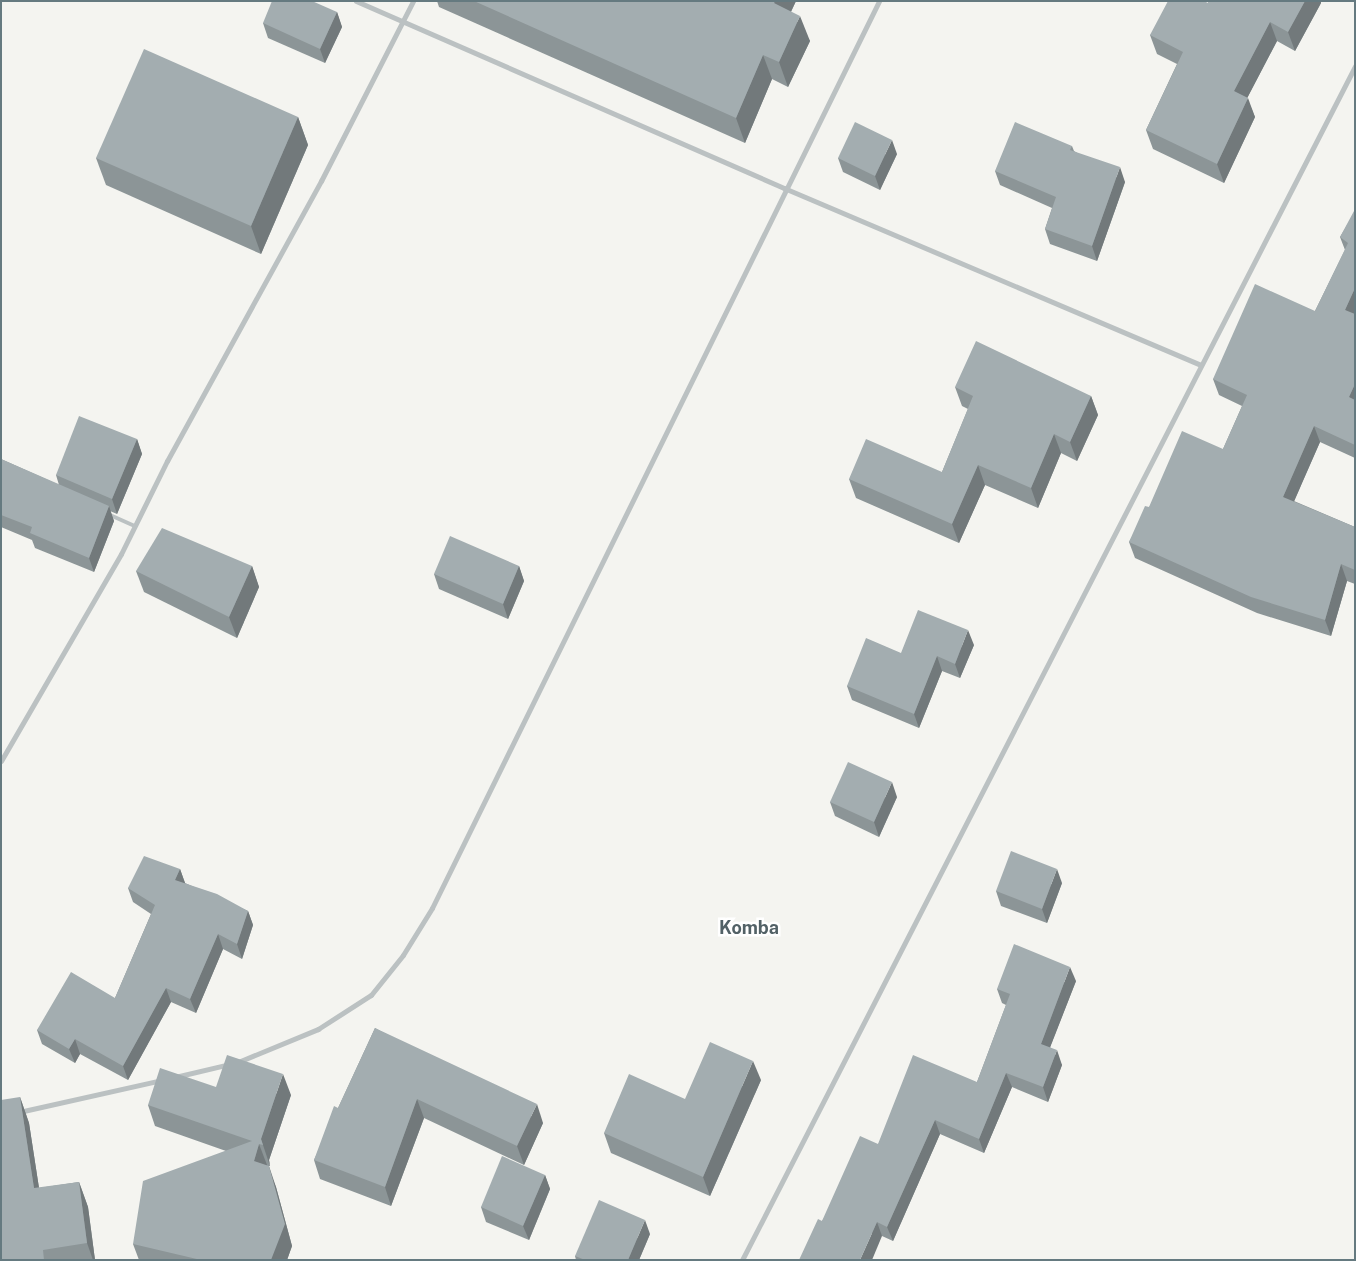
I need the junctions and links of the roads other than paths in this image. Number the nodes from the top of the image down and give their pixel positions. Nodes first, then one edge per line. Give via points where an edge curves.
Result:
1 (356, 1) edge
2 (413, 1) edge
3 (879, 1) edge
4 (404, 22) junction
5 (1355, 66) edge
6 (784, 188) junction
7 (1200, 365) junction
8 (99, 510) edge
9 (135, 526) junction
10 (1, 761) edge
11 (9, 1113) edge
12 (742, 1260) edge

1 - 4 street
2 - 4 street
3 - 6 street
4 - 6 street
4 - 9 street
5 - 7 street
6 - 7 street
6 - 11 street via 432,908 403,955 371,995 318,1029 248,1060 33,1111
7 - 12 street
8 - 9 lane
9 - 10 street

